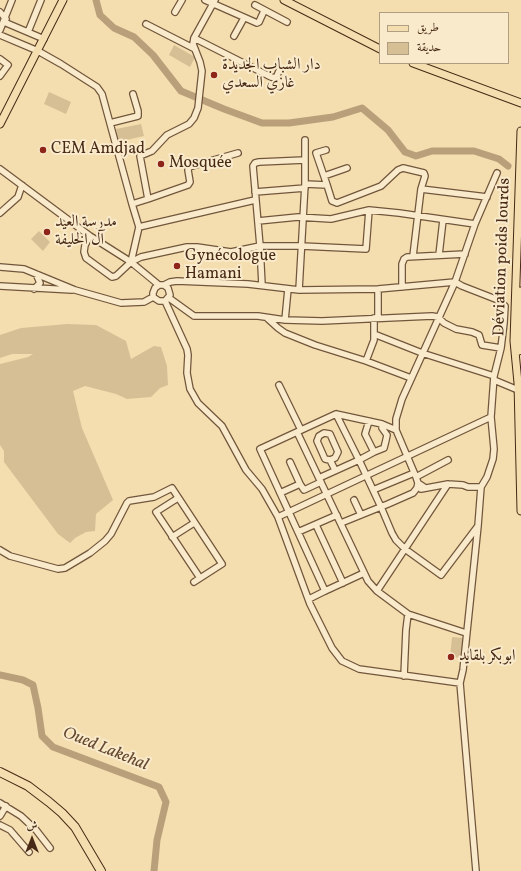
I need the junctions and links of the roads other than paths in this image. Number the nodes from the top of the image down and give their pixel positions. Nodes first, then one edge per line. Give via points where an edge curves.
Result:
1 (12, 0) edge
2 (41, 0) edge
3 (63, 0) edge
4 (182, 0) edge
5 (206, 0) edge
6 (284, 0) edge
7 (214, 2) edge
8 (255, 5) dead end
9 (264, 11) junction
10 (0, 12) edge
11 (175, 12) dead end
12 (244, 18) junction
13 (5, 21) junction
14 (287, 22) dead end
15 (146, 24) dead end
16 (0, 30) edge
17 (28, 32) junction
18 (0, 35) edge
19 (234, 36) dead end
20 (194, 38) junction
21 (44, 39) junction
22 (379, 48) edge
23 (195, 49) junction
24 (38, 51) junction
25 (0, 59) edge
26 (416, 64) edge
27 (279, 71) dead end
28 (0, 76) edge
29 (134, 94) dead end
30 (520, 102) edge
31 (110, 123) junction
32 (0, 124) edge
33 (521, 131) edge
34 (305, 140) dead end
35 (326, 150) dead end
36 (238, 153) dead end
37 (305, 160) junction
38 (347, 168) dead end
39 (0, 169) edge
40 (497, 172) dead end
41 (324, 176) junction
42 (22, 185) junction
43 (327, 185) junction
44 (305, 186) junction
45 (422, 189) junction
46 (255, 192) junction
47 (487, 197) junction
48 (148, 199) junction
49 (255, 200) junction
50 (132, 204) junction
51 (369, 210) junction
52 (0, 213) edge
53 (303, 217) junction
54 (418, 217) junction
55 (443, 220) junction
56 (258, 221) junction
57 (475, 224) junction
58 (139, 227) junction
59 (90, 236) junction
60 (260, 246) junction
61 (301, 246) junction
62 (465, 254) junction
63 (439, 255) junction
64 (413, 256) junction
65 (132, 262) junction
66 (0, 267) edge
67 (36, 274) junction
68 (455, 282) junction
69 (162, 285) junction
70 (0, 286) edge
71 (262, 286) junction
72 (402, 287) junction
73 (34, 289) junction
74 (288, 289) junction
75 (378, 289) junction
76 (75, 290) junction
77 (299, 290) junction
78 (521, 291) edge
79 (153, 297) junction
80 (167, 300) junction
81 (438, 317) junction
82 (267, 318) junction
83 (376, 318) junction
84 (285, 320) junction
85 (374, 334) junction
86 (501, 348) junction
87 (422, 353) junction
88 (366, 361) junction
89 (411, 378) junction
90 (494, 378) junction
91 (279, 385) dead end
92 (518, 387) junction
93 (336, 414) junction
94 (491, 417) junction
95 (369, 421) junction
96 (382, 424) junction
97 (396, 430) junction
98 (299, 431) junction
99 (374, 452) junction
100 (407, 457) junction
101 (330, 460) junction
102 (358, 460) junction
103 (448, 460) dead end
104 (290, 462) dead end
105 (335, 470) junction
106 (415, 475) junction
107 (366, 476) junction
108 (320, 480) junction
109 (418, 483) junction
110 (300, 484) junction
111 (448, 484) junction
112 (424, 487) junction
113 (482, 487) junction
114 (373, 490) junction
115 (280, 493) junction
116 (413, 493) junction
117 (328, 494) junction
118 (178, 498) junction
119 (354, 500) dead end
120 (381, 507) junction
121 (521, 511) edge
122 (289, 512) junction
123 (337, 515) junction
124 (361, 515) junction
125 (278, 517) junction
126 (194, 523) junction
127 (341, 523) junction
128 (316, 525) junction
129 (478, 526) junction
130 (298, 532) junction
131 (172, 537) junction
132 (405, 549) junction
133 (0, 550) edge
134 (364, 573) junction
135 (200, 578) junction
136 (194, 582) dead end
137 (343, 583) junction
138 (325, 591) junction
139 (377, 591) junction
140 (309, 599) junction
141 (408, 614) junction
142 (466, 633) junction
143 (404, 676) junction
144 (460, 683) junction
145 (0, 772) edge
146 (3, 804) edge
147 (0, 816) edge
148 (0, 825) edge
149 (50, 848) dead end
150 (30, 852) dead end
151 (101, 871) edge
152 (476, 871) edge

1 - 13 street
2 - 17 street
3 - 21 main road
4 - 11 street
5 - 7 street
6 - 22 main road
7 - 12 street
7 - 20 street
8 - 9 street
9 - 12 street via 256,23
9 - 14 street
10 - 13 street
12 - 19 street
13 - 16 street
13 - 17 street
15 - 23 street
17 - 21 street
18 - 24 street
20 - 23 street
20 - 27 street via 271,77 276,78
21 - 24 main road
23 - 48 street via 202,71 198,108 189,124 171,133 152,151 140,156
24 - 31 street via 97,87 102,94
24 - 32 main road
25 - 28 street via 8,64
26 - 30 main road
29 - 31 street via 138,116
31 - 50 street
33 - 92 main road, Déviation poids lourds via 514,342
34 - 37 street
35 - 41 street via 316,153
36 - 48 street via 189,167 188,185
37 - 44 street
37 - 46 street via 255,163
38 - 41 street
39 - 42 street
40 - 47 street
41 - 43 street
42 - 52 street via 18,196
42 - 59 street
43 - 44 street
43 - 45 street via 332,201 337,203 381,186 403,168 424,173
44 - 46 street
44 - 53 street
45 - 47 street
45 - 54 street
46 - 49 street
47 - 57 street
48 - 50 street
49 - 56 street
49 - 58 street
50 - 58 street
51 - 53 street via 331,219
51 - 54 street
51 - 61 street via 366,249
53 - 56 street
53 - 61 street
54 - 55 street
54 - 64 street
55 - 57 street
55 - 63 street
56 - 60 street
57 - 62 street
58 - 65 street
59 - 65 street
59 - 65 street via 84,245 86,258 112,277
60 - 61 street
60 - 65 street via 231,252 187,248
60 - 71 street
61 - 77 street
62 - 63 street
62 - 68 street
63 - 64 street
64 - 72 street via 404,259 402,264
65 - 69 street
66 - 67 street via 12,267
67 - 73 street via 40,283
67 - 76 street
68 - 72 street
68 - 81 street
68 - 86 street via 498,300 505,306
69 - 71 street via 177,281
69 - 79 street via 155,288
69 - 80 street via 170,290
70 - 73 street
71 - 74 street
72 - 75 street
73 - 76 street
74 - 77 street
74 - 84 street
75 - 77 street
75 - 83 street
76 - 79 street via 121,303 144,302
78 - 92 main road, Déviation poids lourds
79 - 80 street via 159,301
80 - 82 street via 194,316
80 - 125 street via 187,350 187,381 194,396 222,426 246,470 262,489
81 - 83 street
81 - 86 street via 456,329 479,336 482,345
81 - 87 street
82 - 84 street
82 - 88 street via 286,333
83 - 84 street
83 - 85 street
85 - 87 street
85 - 88 street
86 - 90 street
87 - 89 street
87 - 90 street
88 - 89 street
89 - 97 street via 396,419
90 - 92 street
90 - 94 street
91 - 98 street
92 - 121 main road, Déviation poids lourds
93 - 95 street
93 - 98 street
93 - 102 street
94 - 100 street
94 - 113 street via 493,460
95 - 96 street
95 - 99 street via 365,434
96 - 97 street
96 - 99 street via 387,435 384,448
97 - 100 street
98 - 108 street
98 - 115 street via 260,449
99 - 102 street
100 - 106 street
100 - 107 street
101 - 101 street via 325,458 317,441 324,433 330,434 338,452 335,458
101 - 105 street
102 - 105 street
102 - 107 street
103 - 106 street
104 - 110 street
105 - 108 street
106 - 109 street
106 - 114 street
107 - 114 street
107 - 117 street
108 - 110 street via 304,490
108 - 117 street
109 - 112 street
109 - 116 street
110 - 115 street
111 - 112 street
111 - 113 street
111 - 132 street
112 - 116 street
113 - 129 street
114 - 120 street
115 - 122 street
116 - 120 street
117 - 122 street
117 - 123 street
118 - 126 street
118 - 131 street via 156,512
118 - 133 street via 172,488 154,497 129,501 105,541 65,568 51,567 10,556
119 - 124 street
120 - 124 street
120 - 132 street via 392,533
122 - 125 street
122 - 130 street
123 - 127 street
123 - 128 street
124 - 127 street
125 - 140 street
126 - 131 street
126 - 135 street via 222,564
127 - 134 street
128 - 130 street
128 - 137 street
129 - 132 street via 441,576
129 - 142 street
130 - 138 street
131 - 135 street
132 - 139 street
134 - 137 street
134 - 139 street
135 - 136 street
137 - 138 street
138 - 140 street
139 - 141 street
140 - 143 street via 332,648 342,661 359,669
141 - 142 street
141 - 143 street
142 - 144 street
143 - 144 street
144 - 152 street
145 - 151 highway via 28,786 62,813 75,827
146 - 147 street
146 - 149 street via 36,830
148 - 150 street via 10,830

